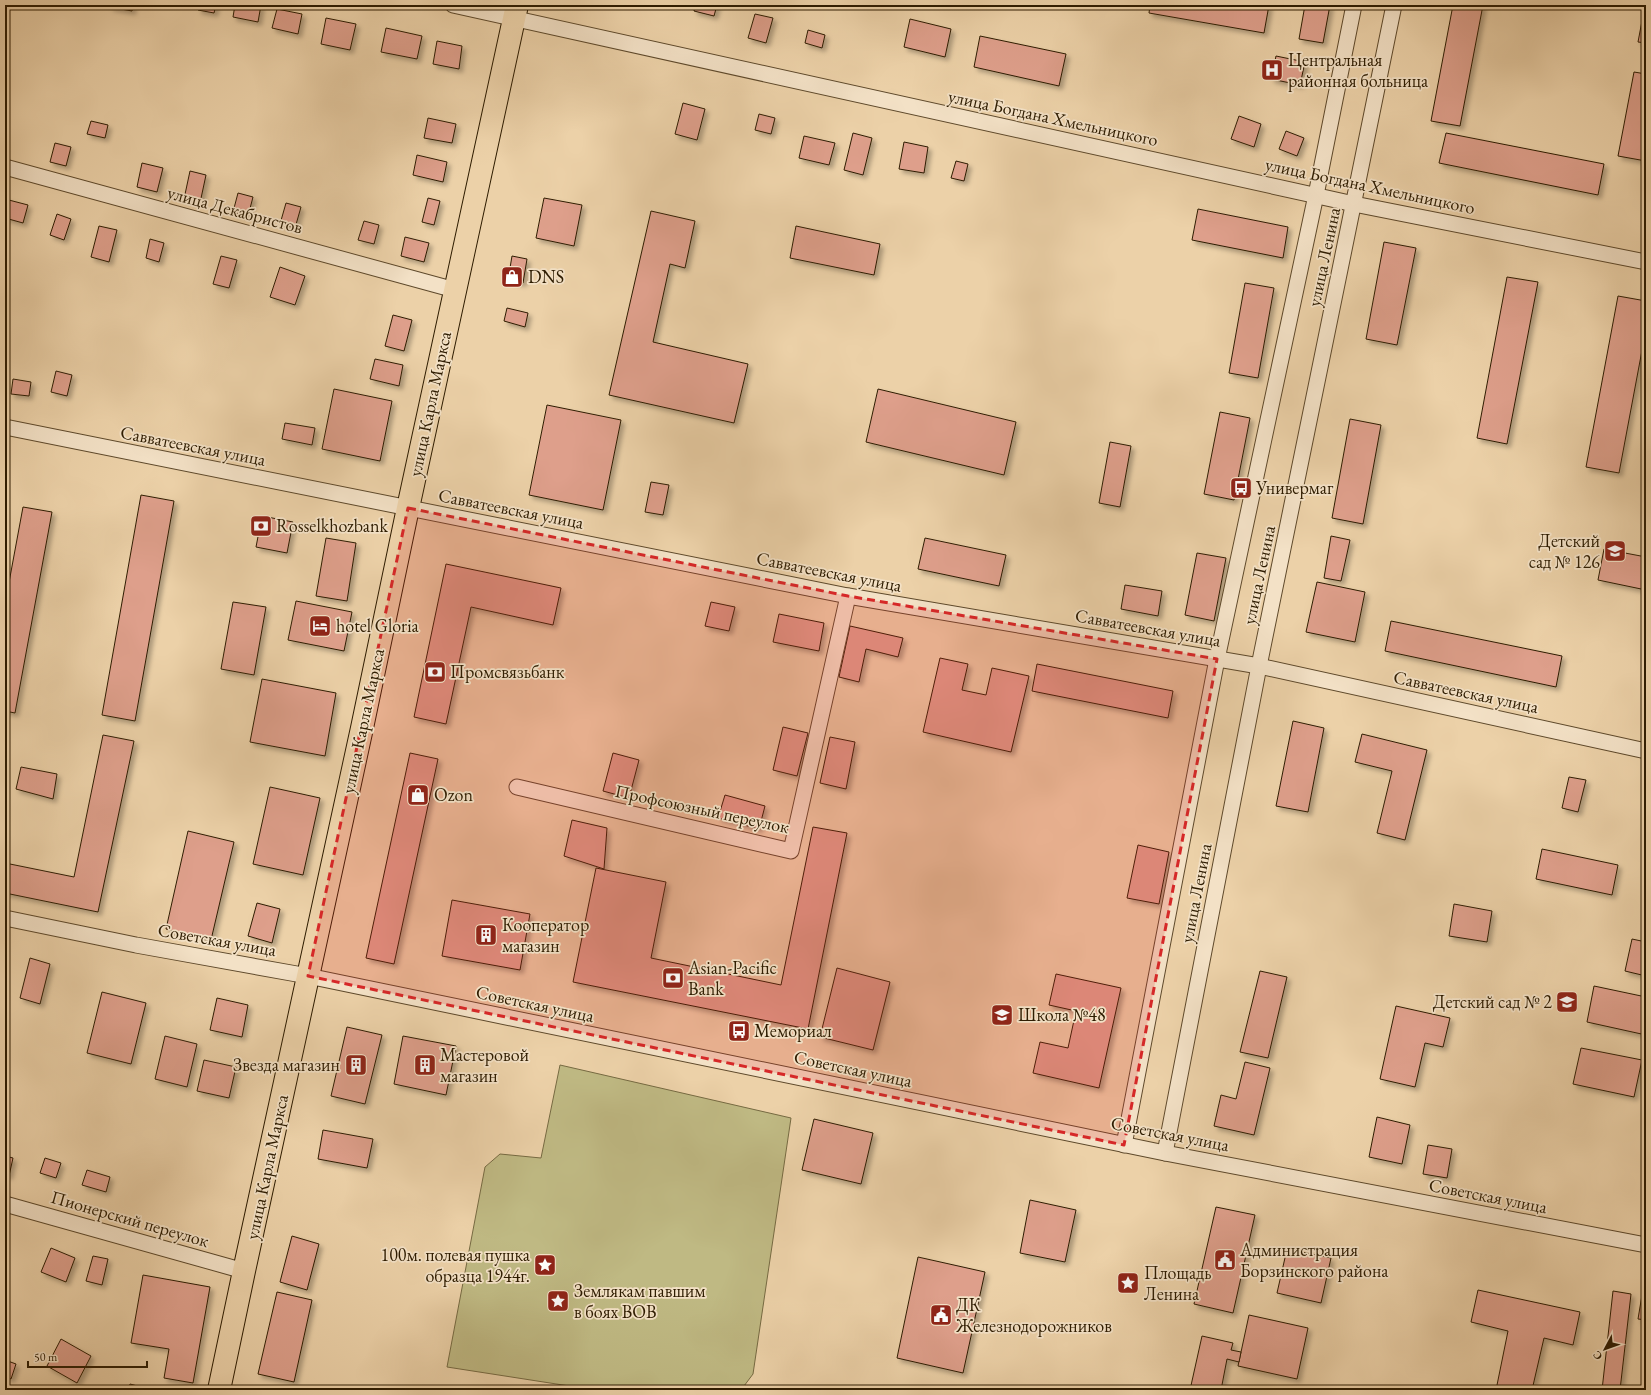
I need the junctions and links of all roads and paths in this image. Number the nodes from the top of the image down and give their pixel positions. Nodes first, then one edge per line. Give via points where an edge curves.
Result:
1 (453, 5) edge
2 (1354, 5) edge
3 (1394, 5) edge
4 (515, 12) edge
5 (5, 167) edge
6 (1316, 195) junction
7 (1354, 204) junction
8 (1646, 262) edge
9 (454, 290) junction
10 (5, 427) edge
11 (408, 508) junction
12 (848, 596) junction
13 (1217, 659) junction
14 (1259, 666) junction
15 (1646, 751) edge
16 (517, 787) dead end
17 (5, 918) edge
18 (308, 976) junction
19 (1124, 1145) junction
20 (1165, 1153) junction
21 (5, 1204) edge
22 (1646, 1246) edge
23 (244, 1271) junction
24 (219, 1390) edge

1 - 4 street, улица Богдана Хмельницкого
2 - 6 street, улица Ленина
3 - 7 street, улица Ленина
4 - 6 street, улица Богдана Хмельницкого
4 - 9 highway, улица Карла Маркса
5 - 9 street, улица Декабристов
6 - 7 street, улица Богдана Хмельницкого
6 - 13 street, улица Ленина
7 - 8 street, улица Богдана Хмельницкого
7 - 14 street, улица Ленина
9 - 11 highway, улица Карла Маркса
10 - 11 street, Савватеевская улица
11 - 12 street, Савватеевская улица
11 - 18 highway, улица Карла Маркса
12 - 13 street, Савватеевская улица
12 - 16 street, Профсоюзный переулок via 791,851
13 - 14 street, Савватеевская улица
13 - 19 street, улица Ленина
14 - 15 street, Савватеевская улица
14 - 20 street, улица Ленина
17 - 18 street, Советская улица
18 - 19 street, Советская улица
18 - 23 highway, улица Карла Маркса
19 - 20 street, Советская улица
20 - 22 street, Советская улица
21 - 23 street, Пионерский переулок
23 - 24 highway, улица Карла Маркса

